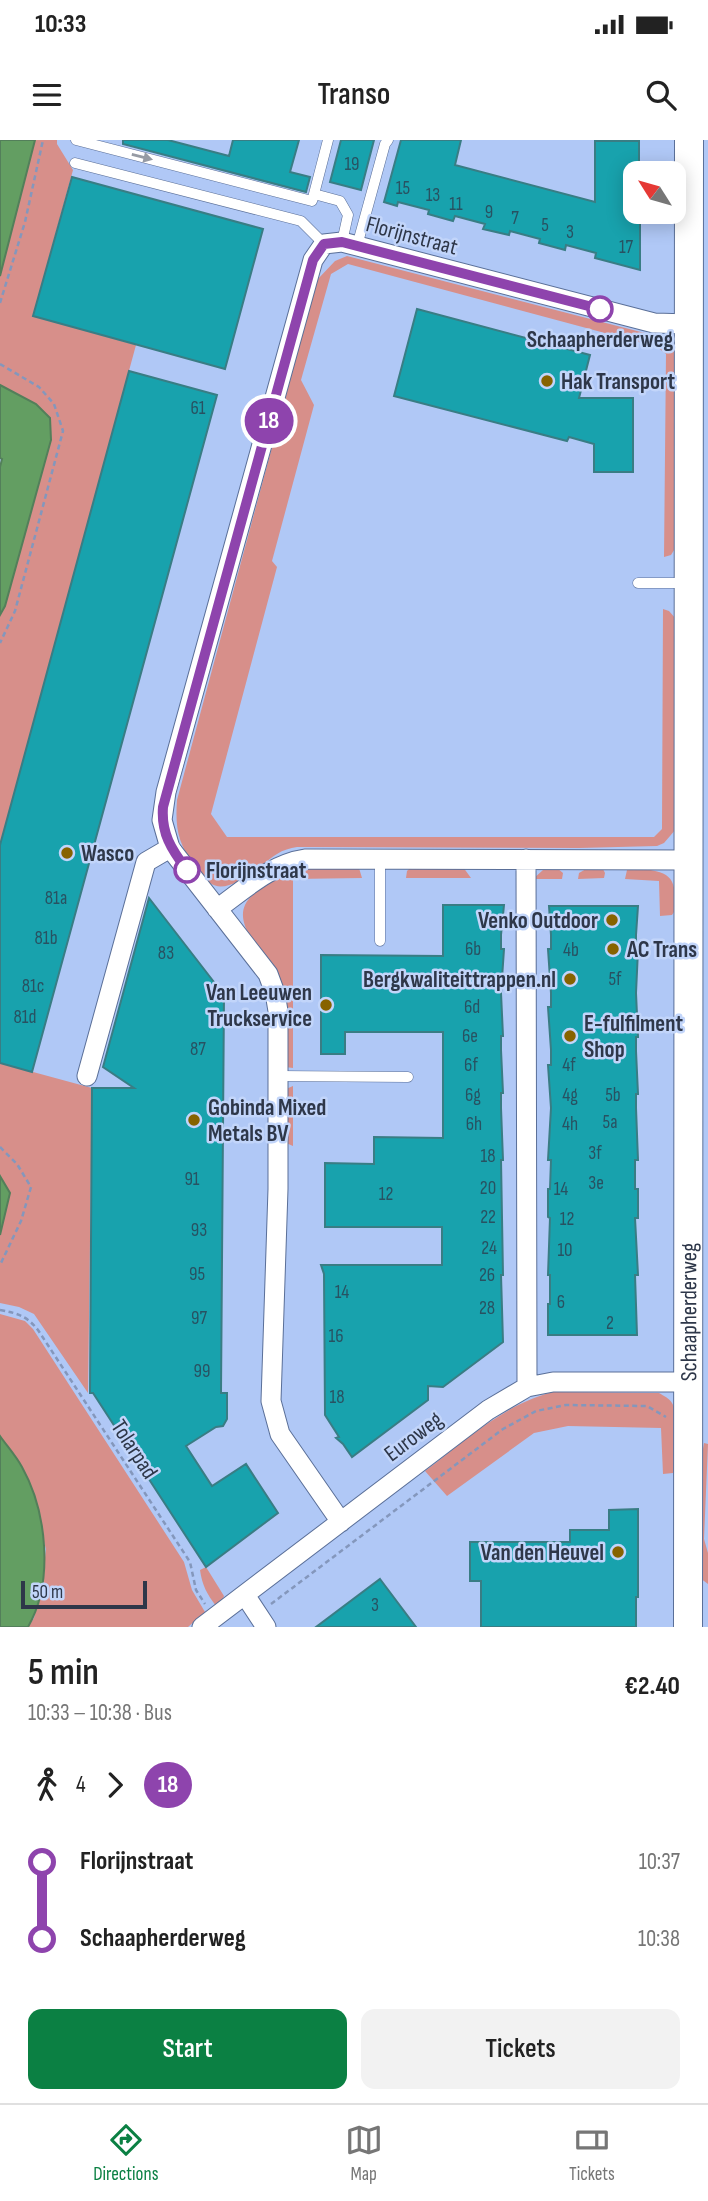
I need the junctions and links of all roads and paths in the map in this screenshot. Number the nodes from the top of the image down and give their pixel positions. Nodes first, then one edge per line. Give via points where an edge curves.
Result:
1 (43, 140) edge
2 (76, 140) edge
3 (328, 140) edge
4 (388, 140) edge
5 (689, 140) edge
6 (75, 163) dead end
7 (314, 194) junction
8 (341, 244) junction
9 (0, 303) edge
10 (690, 324) junction
11 (0, 364) edge
12 (638, 583) dead end
13 (690, 583) junction
14 (0, 643) edge
15 (170, 848) junction
16 (380, 858) junction
17 (526, 859) junction
18 (690, 860) junction
19 (217, 909) junction
20 (380, 941) dead end
21 (87, 1076) dead end
22 (278, 1076) junction
23 (408, 1077) dead end
24 (0, 1147) edge
25 (0, 1265) edge
26 (0, 1310) edge
27 (688, 1382) junction
28 (527, 1387) junction
29 (668, 1419) dead end
30 (341, 1522) junction
31 (245, 1595) junction
32 (695, 1609) edge
33 (262, 1620) edge
34 (208, 1622) edge

1 - 9 path via 25,222
2 -> 7 lane via 312,201
3 - 7 lane
4 - 8 lane
5 - 10 street, Schaapherderweg
6 - 8 lane via 300,221
7 - 8 lane via 340,201 348,215
8 - 10 street, Florijnstraat via 653,323
8 - 15 street via 313,260 166,792 162,820
10 - 13 street, Schaapherderweg
11 - 14 path via 40,387 54,404 63,431 15,611
12 - 13 lane
13 - 18 street, Schaapherderweg
15 - 19 street
15 - 21 street via 146,862
16 - 17 street
16 - 19 street via 290,861
16 - 20 lane
17 - 18 street
17 - 28 street
18 - 27 street, Schaapherderweg
19 - 22 street via 268,974 275,993
22 - 23 lane
22 - 30 street via 271,1401 281,1434
24 - 25 path via 31,1187
26 - 34 path, Tolarpad via 21,1314 38,1330 190,1562
27 - 28 street, Euroweg via 553,1382
27 - 32 street, Schaapherderweg
28 - 30 street, Euroweg via 488,1410
29 - 33 path via 647,1406 566,1405 525,1416
30 - 31 street, Euroweg
31 - 33 street
31 - 34 street, Euroweg

